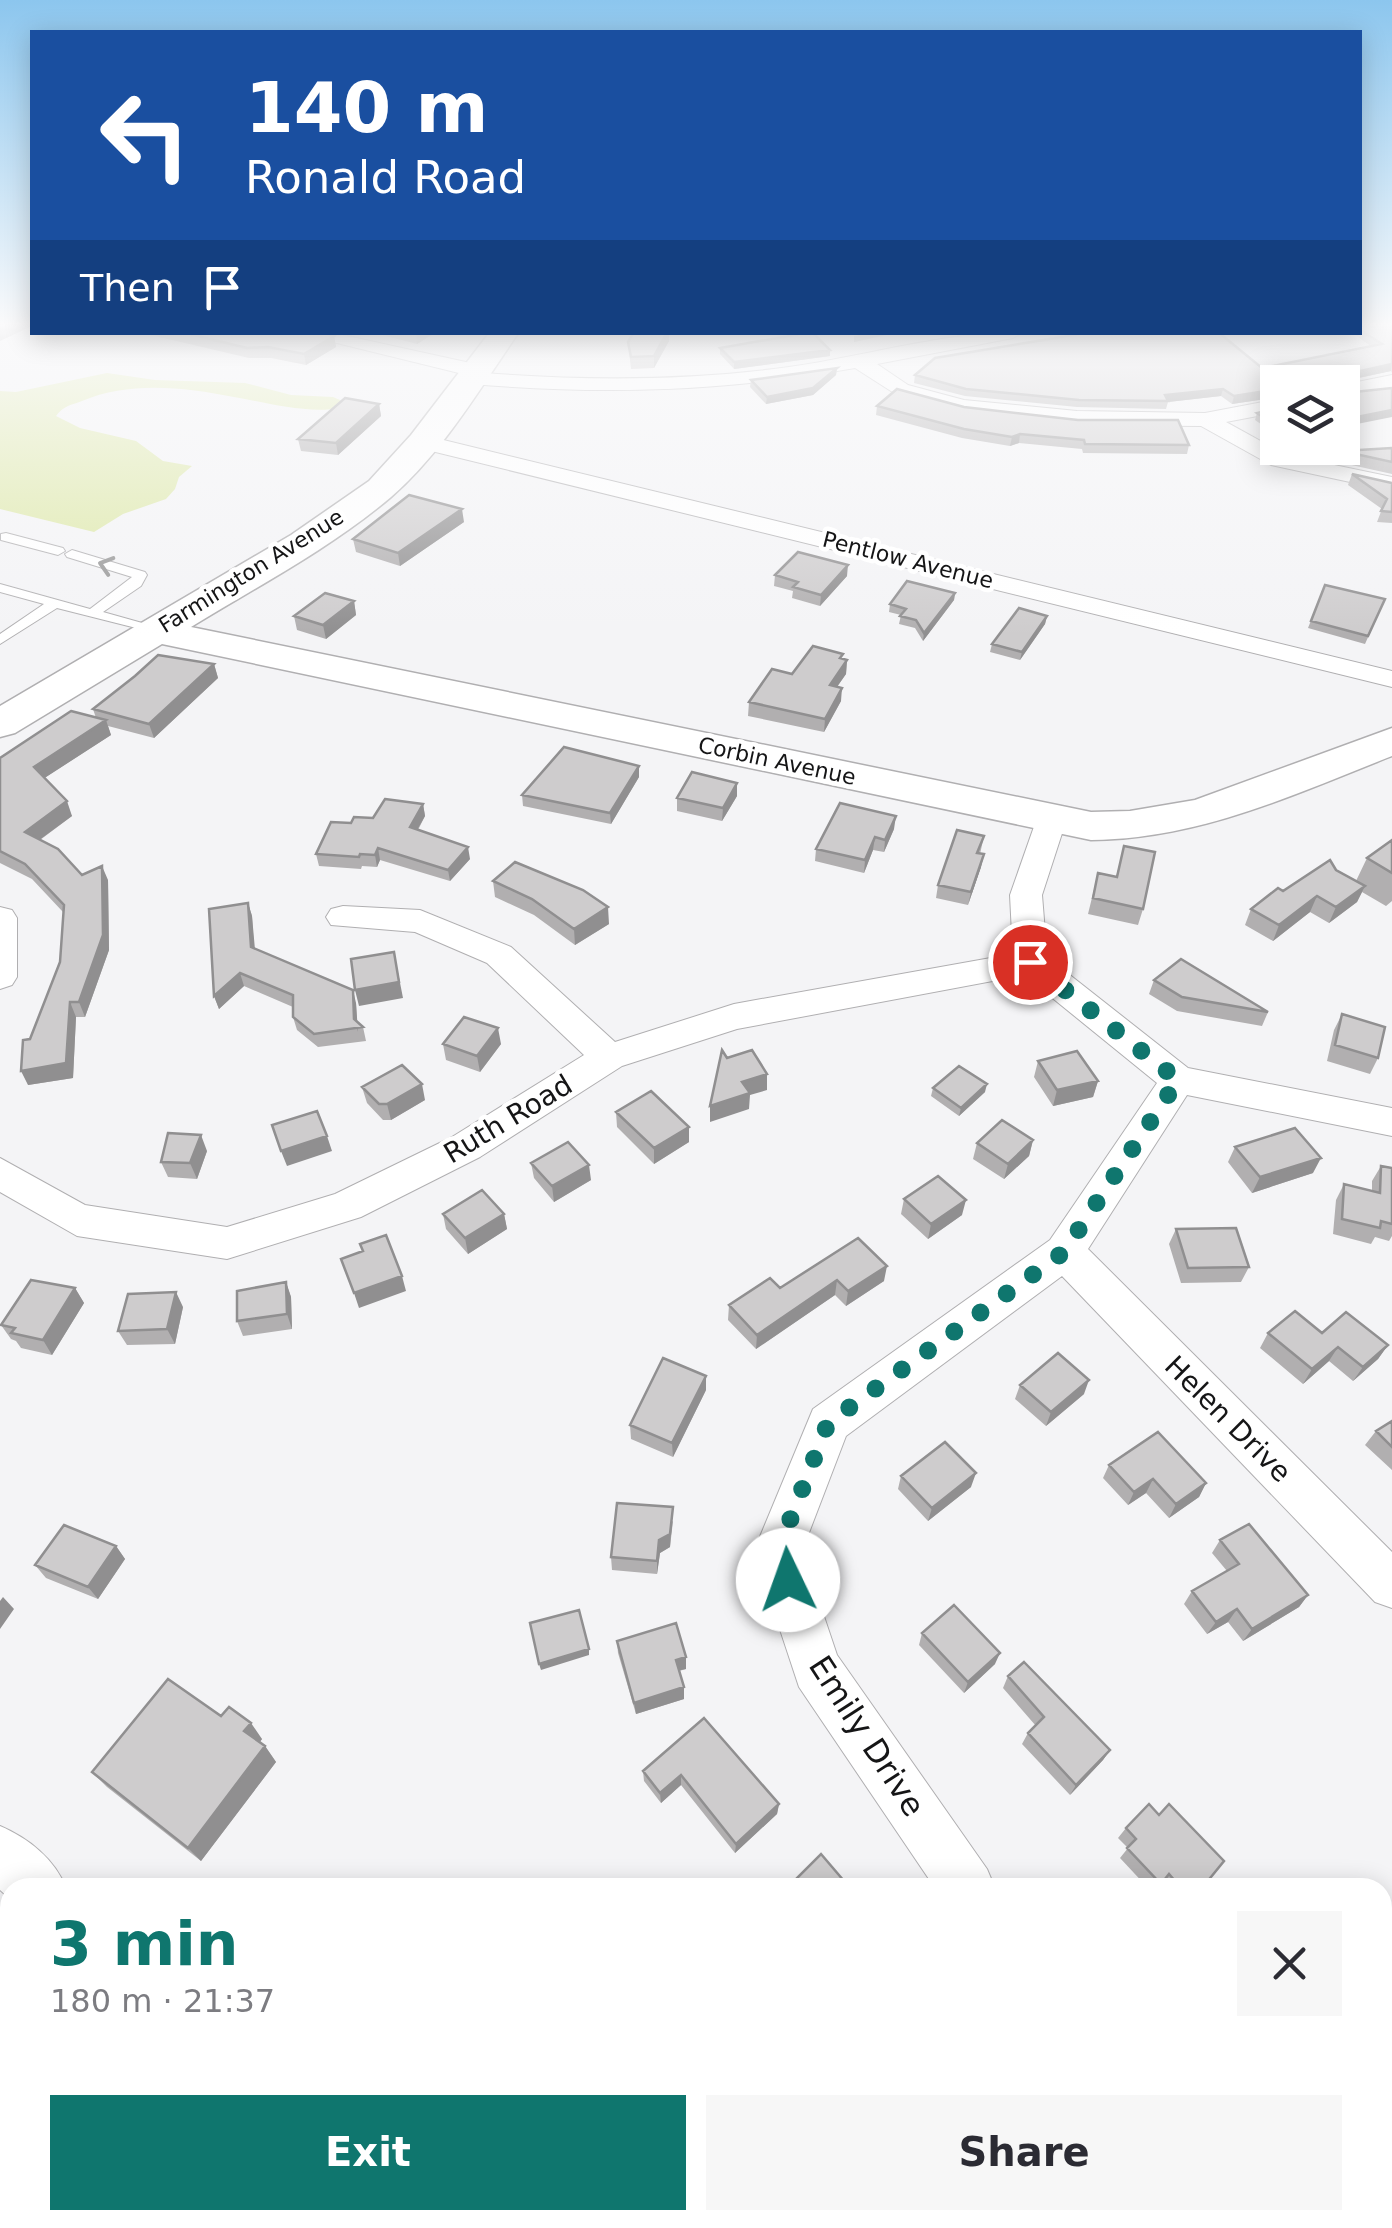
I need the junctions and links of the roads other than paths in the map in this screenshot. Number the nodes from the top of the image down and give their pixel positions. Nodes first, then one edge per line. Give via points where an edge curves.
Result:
1 (434, 427) edge
2 (1218, 427) edge
3 (423, 442) junction
4 (1392, 484) edge
5 (2, 538) edge
6 (0, 588) edge
7 (54, 604) junction
8 (92, 614) junction
9 (155, 631) junction
10 (2, 636) edge
11 (1392, 679) edge
12 (0, 724) edge
13 (1392, 741) edge
14 (1052, 818) junction
15 (343, 917) dead end
16 (0, 918) edge
17 (1030, 962) junction
18 (0, 977) edge
19 (609, 1057) junction
20 (1178, 1080) junction
21 (1392, 1122) edge
22 (0, 1173) edge
23 (1064, 1252) junction
24 (1392, 1586) edge
25 (0, 1853) edge
26 (29, 1878) edge
27 (961, 1878) edge

1 - 3 main road, Farmington Avenue
2 - 4 street via 1279,460
3 - 9 main road, Farmington Avenue via 381,488 304,543
3 - 11 street, Pentlow Avenue
8 -> 5 lane via 140,575
6 - 7 lane
7 - 8 lane
7 - 10 lane
8 - 9 lane
9 - 12 main road, Farmington Avenue
9 - 14 main road, Corbin Avenue
13 - 14 main road, Corbin Avenue via 1170,822 1120,828
14 - 17 street via 1026,895
15 - 19 street via 420,921 499,955
16 - 18 street
17 - 19 street, Ruth Road via 734,1017
17 - 20 street
19 - 22 street, Ruth Road via 466,1147 347,1206 227,1243 78,1220
20 - 21 street
20 - 23 street, Emily Drive
23 - 24 street, Helen Drive
23 - 27 street, Emily Drive via 828,1423 778,1551 817,1669
25 - 26 street

